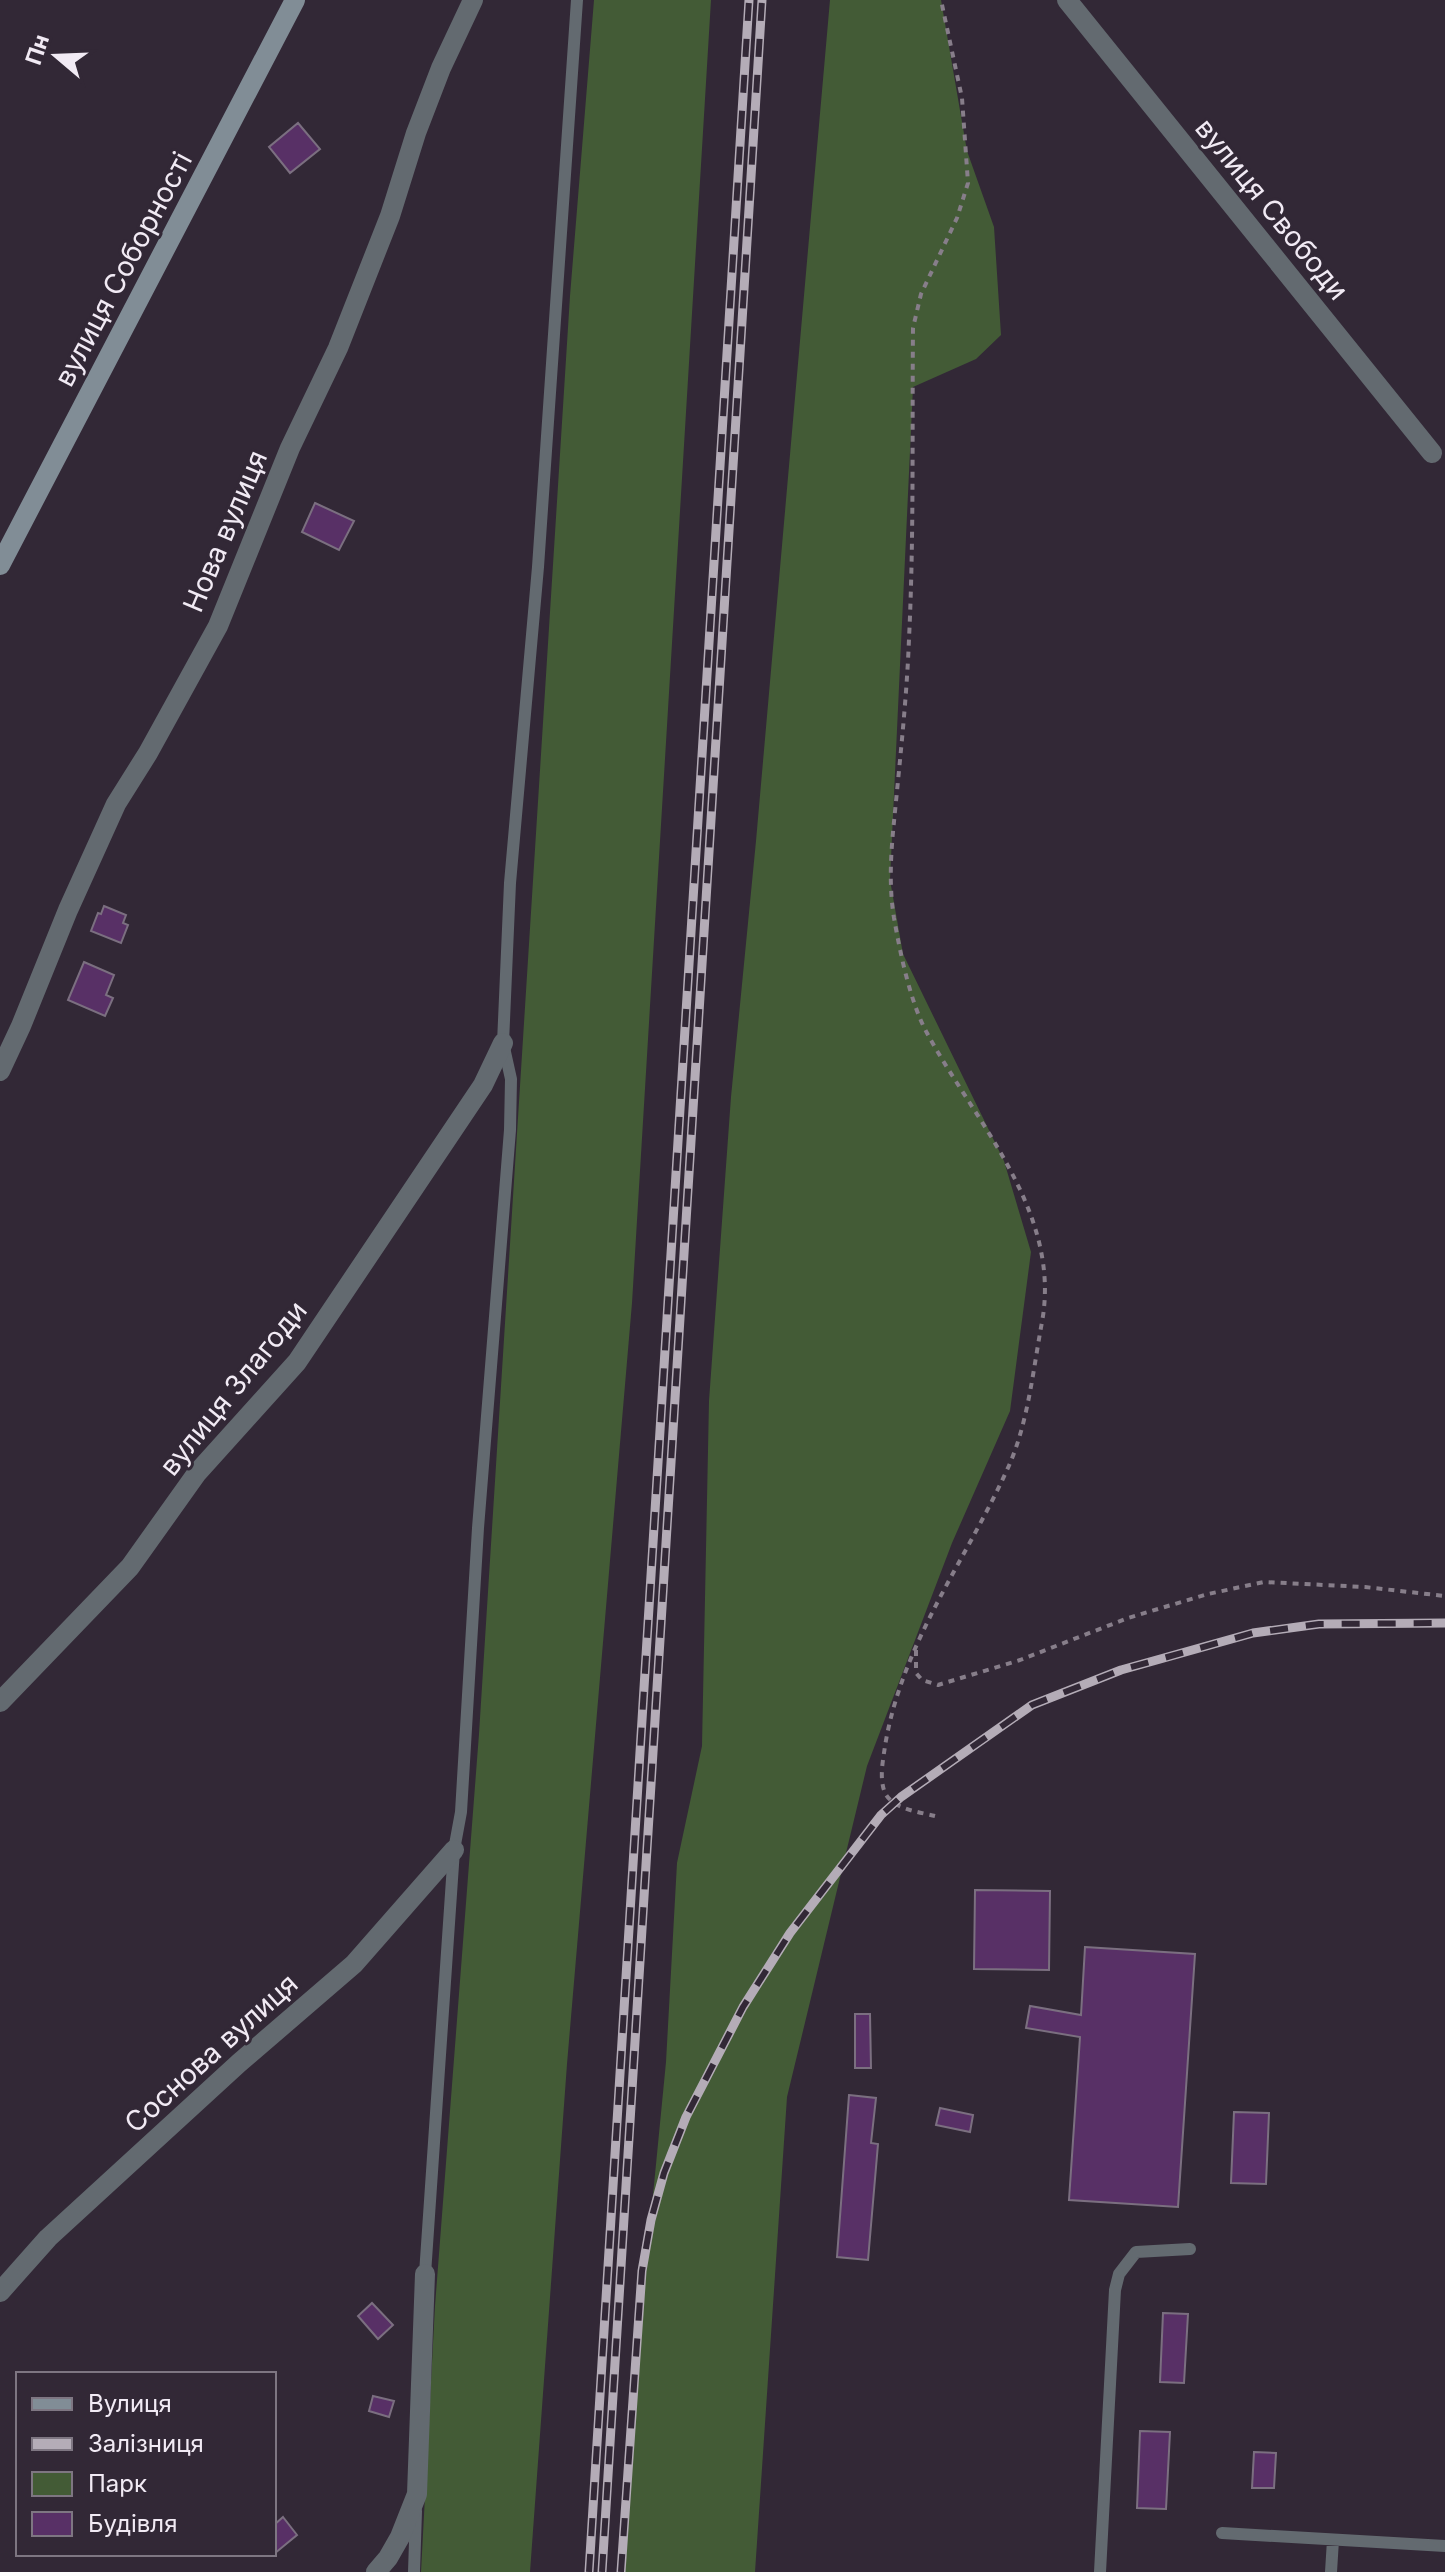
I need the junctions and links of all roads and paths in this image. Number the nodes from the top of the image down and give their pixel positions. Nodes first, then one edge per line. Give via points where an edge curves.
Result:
1 (295, 0) edge
2 (473, 0) edge
3 (577, 0) edge
4 (941, 0) edge
5 (1067, 0) edge
6 (1432, 453) dead end
7 (0, 565) edge
8 (503, 1043) junction
9 (0, 1071) edge
10 (1445, 1596) edge
11 (916, 1644) junction
12 (0, 1702) edge
13 (935, 1816) dead end
14 (454, 1850) junction
15 (1190, 2249) dead end
16 (425, 2274) joint
17 (0, 2292) edge
18 (417, 2494) junction
19 (1222, 2533) dead end
20 (1333, 2540) junction
21 (1445, 2546) edge
22 (376, 2572) edge
23 (414, 2572) edge
24 (1100, 2572) edge
25 (1331, 2572) edge

1 - 7 street, вулиця Соборності
2 - 9 street, Нова вулиця via 441,68 338,348 290,448 218,626 116,804
3 - 8 lane via 538,567 510,883
4 - 11 path via 962,98 968,183 921,294 913,328 909,639 889,865 894,918 925,1030 1030,1210 1043,1263 1044,1309 1009,1467
5 - 6 street, вулиця Свободи
8 - 12 street, вулиця Злагоди via 483,1085 297,1362 197,1473 130,1567
8 - 14 lane via 511,1079 510,1130 461,1812
10 - 11 path via 1264,1582 1128,1618 938,1685 916,1673
11 - 13 path via 891,1713 881,1771 886,1794 894,1803
14 - 16 lane
14 - 17 street, Соснова вулиця via 354,1964 48,2238
15 - 24 lane via 1136,2252 1119,2274
16 - 18 street
18 - 22 street via 400,2537
18 - 23 lane
19 - 20 lane
20 - 21 lane
20 - 25 lane

